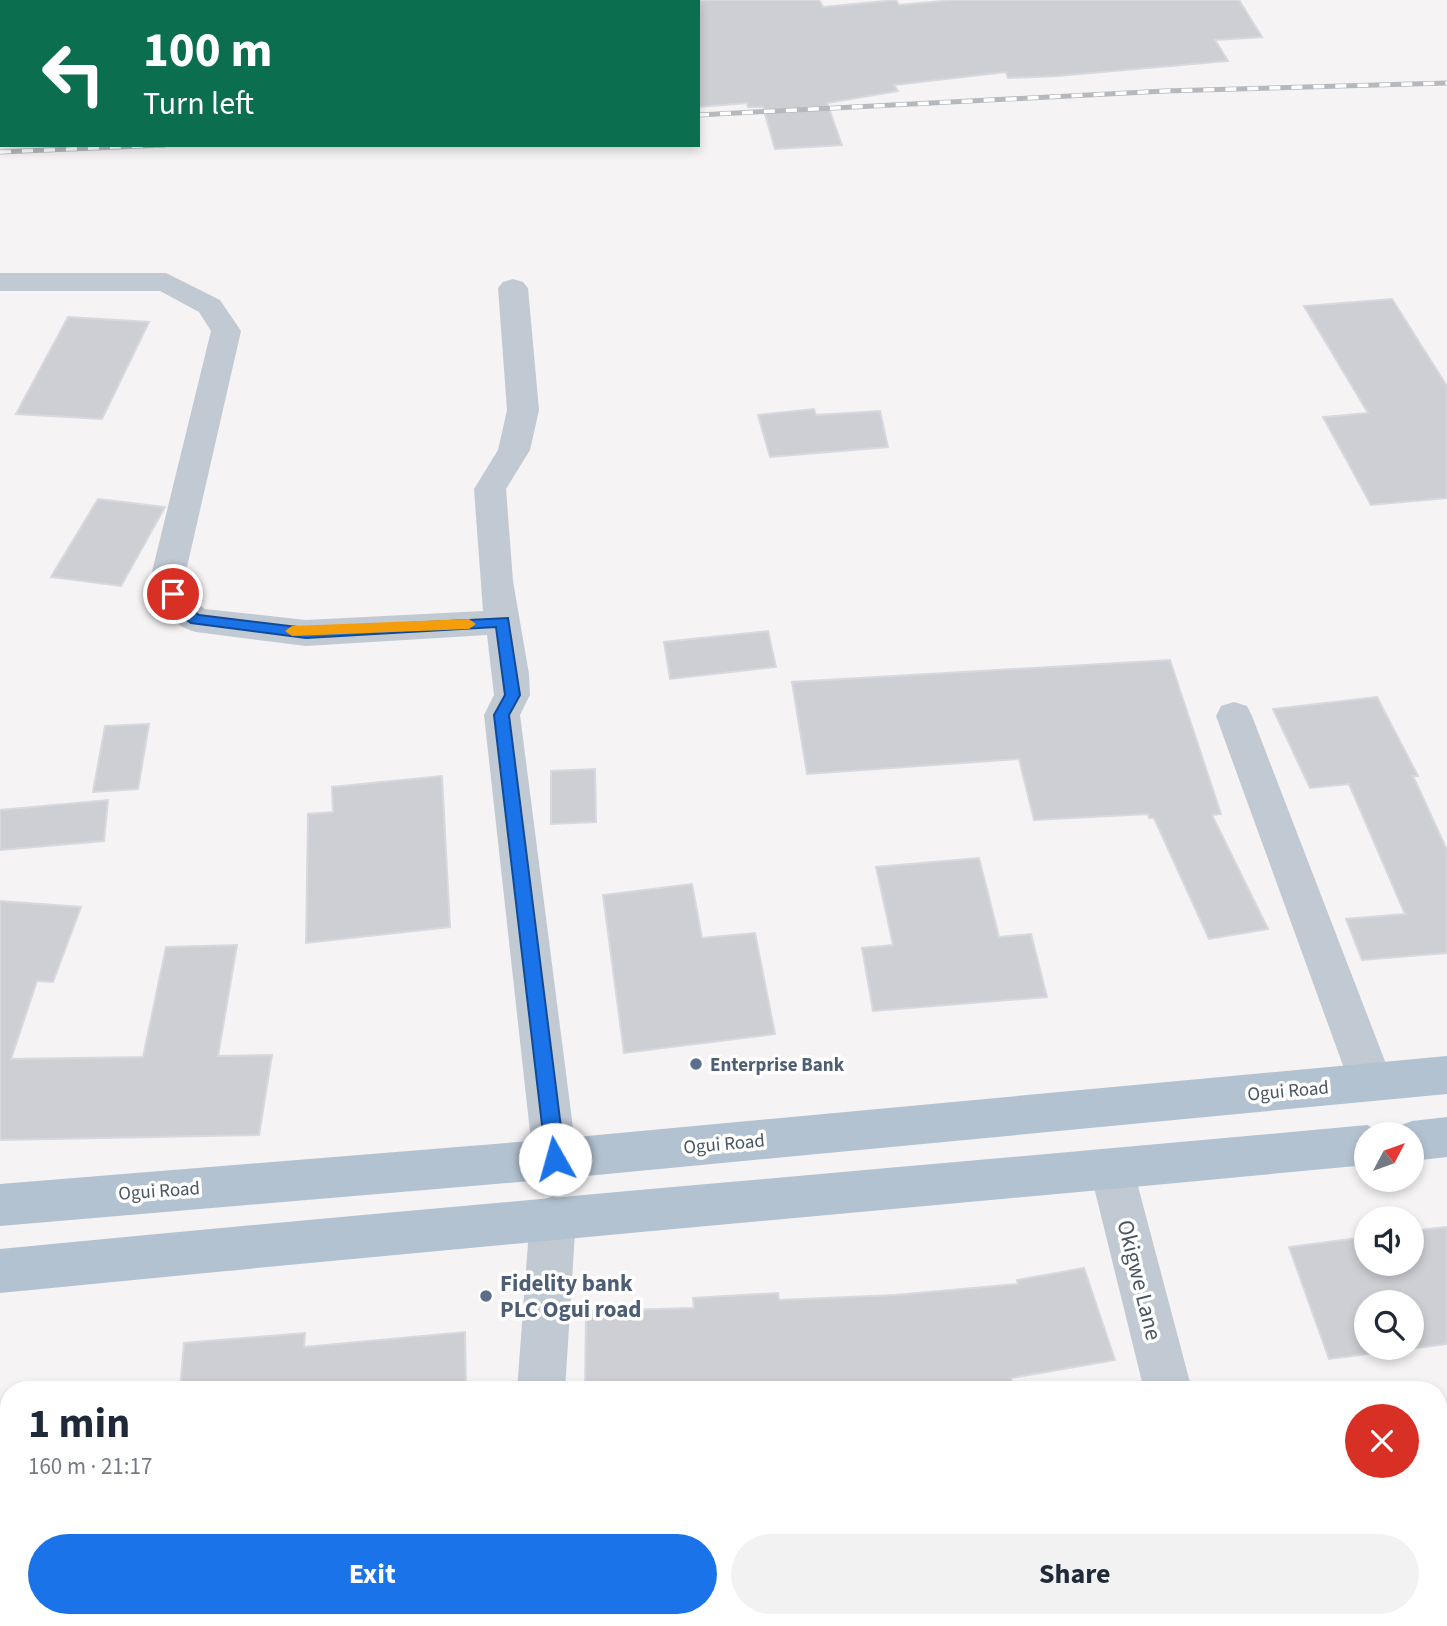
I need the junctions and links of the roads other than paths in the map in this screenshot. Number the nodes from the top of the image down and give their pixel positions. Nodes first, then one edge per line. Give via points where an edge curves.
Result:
1 (0, 282) edge
2 (513, 288) dead end
3 (502, 622) junction
4 (1234, 716) dead end
5 (1447, 1075) edge
6 (1371, 1082) junction
7 (1447, 1137) edge
8 (1424, 1140) edge
9 (1354, 1146) edge
10 (555, 1159) junction
11 (1112, 1171) junction
12 (0, 1205) edge
13 (553, 1217) junction
14 (0, 1271) edge
15 (542, 1381) edge
16 (1166, 1381) edge

1 - 3 street via 166,282 211,306 226,331 167,580 178,607 196,620 306,633
2 - 3 street via 523,410 513,450 489,489
3 - 10 street via 512,695 502,715
4 - 6 street
5 - 6 main road, Ogui Road
6 - 10 main road, Ogui Road
7 - 8 main road
9 - 11 main road
10 - 12 main road, Ogui Road
11 - 13 main road
11 - 16 street, Okigwe Lane
13 - 14 main road
13 - 15 street

